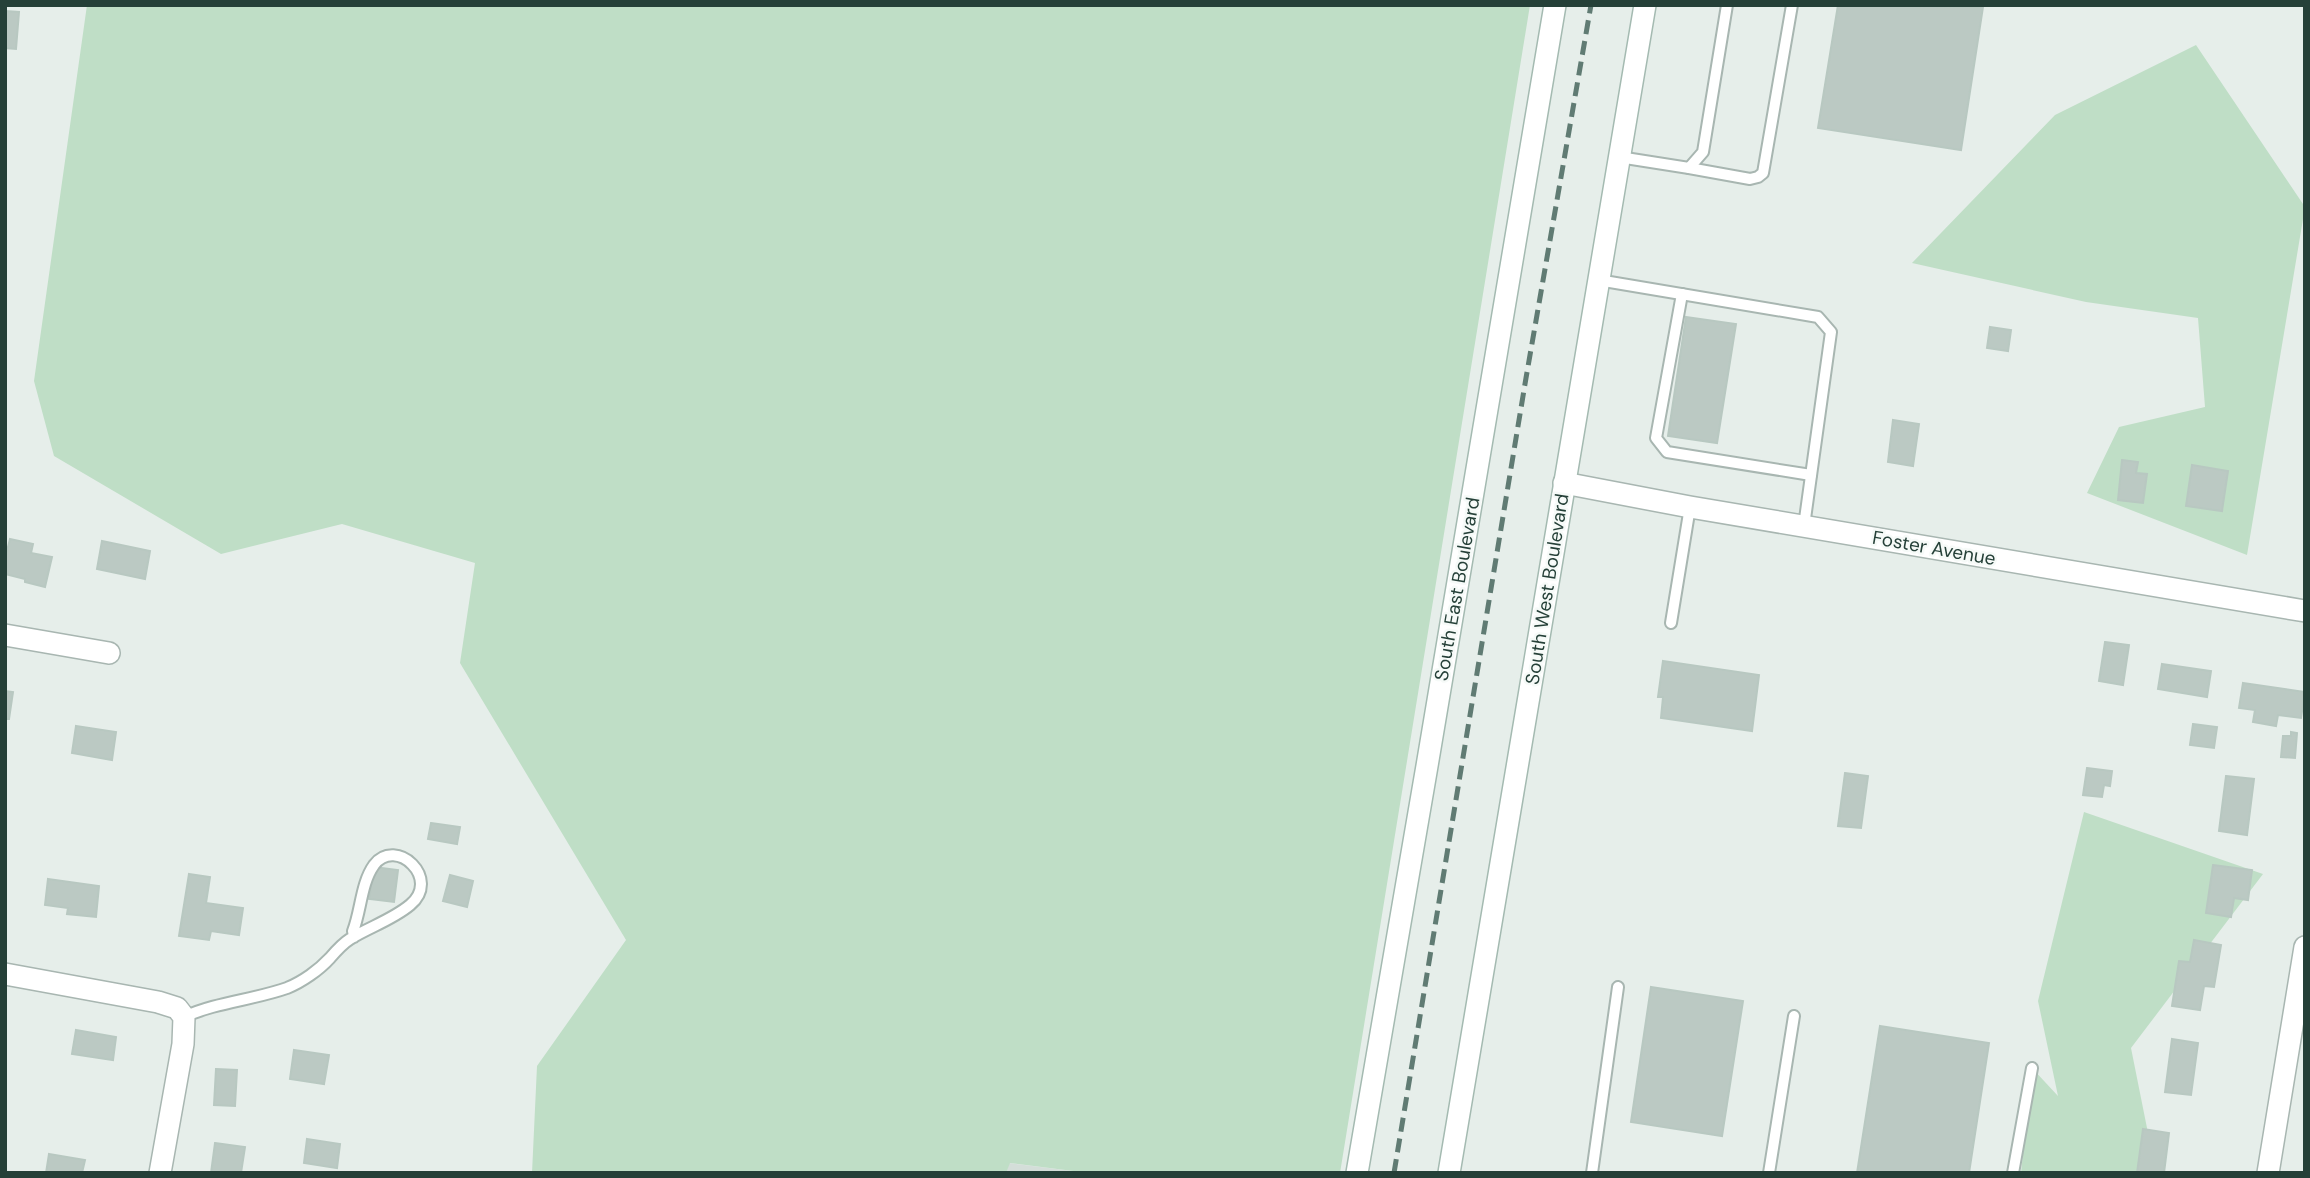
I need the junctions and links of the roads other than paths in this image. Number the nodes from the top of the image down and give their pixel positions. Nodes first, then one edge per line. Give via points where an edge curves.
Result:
1 (1555, 5) edge
2 (1645, 5) edge
3 (1727, 5) edge
4 (1792, 5) edge
5 (1619, 157) junction
6 (1689, 168) junction
7 (1598, 280) junction
8 (1682, 294) junction
9 (1811, 475) junction
10 (1564, 482) junction
11 (1690, 507) junction
12 (1804, 526) junction
13 (2305, 611) edge
14 (1671, 623) dead end
15 (5, 635) edge
16 (109, 653) dead end
17 (354, 937) junction
18 (2305, 947) edge
19 (5, 974) edge
20 (1618, 987) dead end
21 (1794, 1016) dead end
22 (184, 1017) junction
23 (2032, 1068) dead end
24 (160, 1173) edge
25 (1357, 1173) edge
26 (1449, 1173) edge
27 (1592, 1173) edge
28 (1769, 1173) edge
29 (2013, 1173) edge
30 (2268, 1173) edge

1 - 25 main road, South East Boulevard
2 - 5 main road, South West Boulevard
3 - 6 lane via 1703,152
4 - 6 lane via 1763,173 1750,179
5 - 6 lane
5 - 7 main road, South West Boulevard
7 - 8 lane
7 - 10 main road, South West Boulevard
8 - 9 lane via 1818,317 1831,332
8 - 9 lane via 1656,438 1667,453
9 - 12 lane
10 - 11 main road, Foster Avenue
10 - 26 main road, South West Boulevard
11 - 12 main road, Foster Avenue
11 - 14 lane
12 - 13 main road, Foster Avenue
15 - 16 main road
17 - 17 lane via 417,899 421,878 404,858 383,857 374,865
17 - 22 lane via 289,987
18 - 30 main road
19 - 22 main road via 159,1002 177,1008
20 - 27 lane
21 - 28 lane
22 - 24 main road
23 - 29 lane

